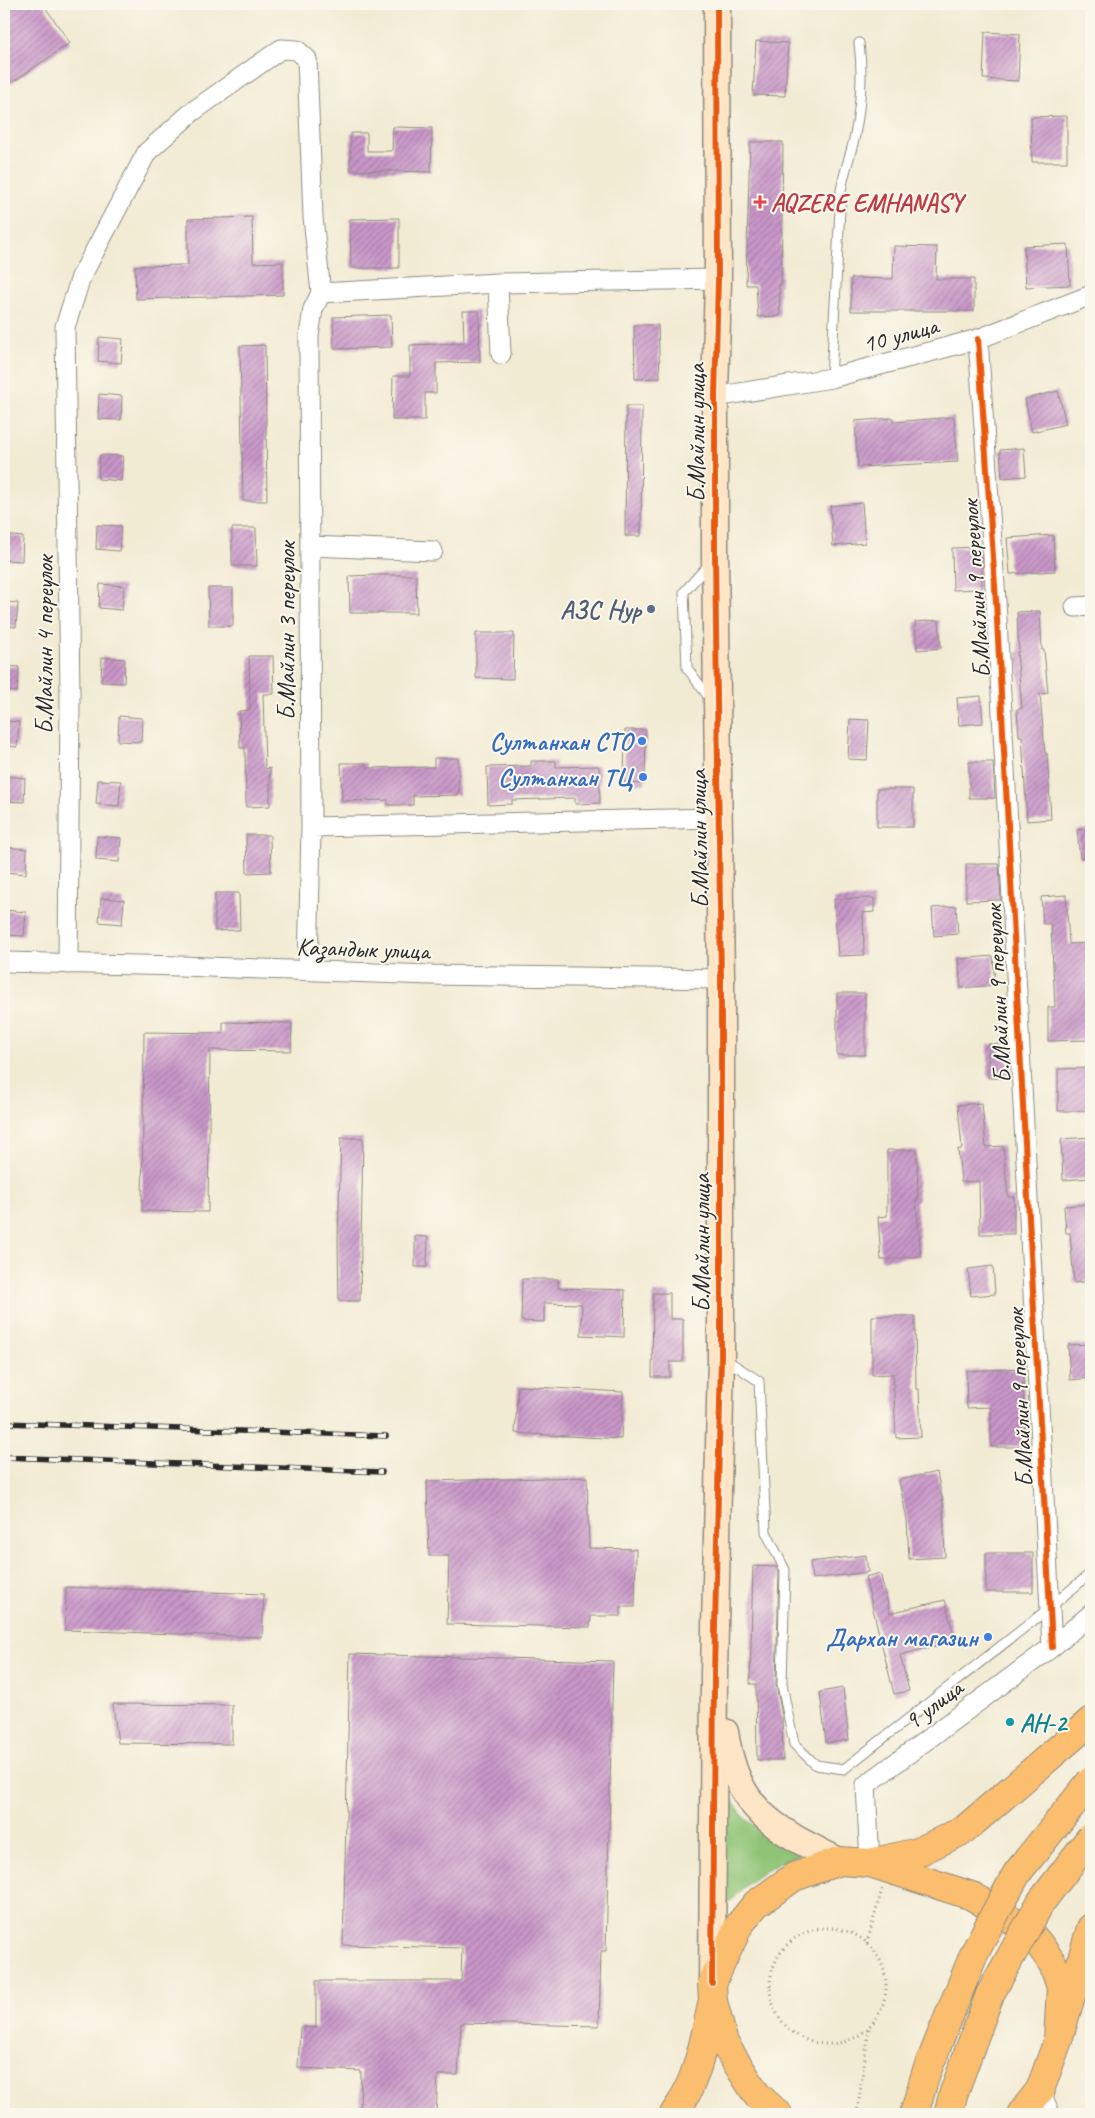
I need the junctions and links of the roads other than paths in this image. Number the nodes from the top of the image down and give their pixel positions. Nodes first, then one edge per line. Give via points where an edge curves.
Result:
1 (717, 4) edge
2 (859, 43) dead end
3 (718, 279) junction
4 (498, 283) junction
5 (321, 293) junction
6 (1091, 295) edge
7 (978, 339) junction
8 (501, 354) dead end
9 (831, 378) junction
10 (715, 397) junction
11 (311, 546) junction
12 (433, 551) dead end
13 (718, 818) junction
14 (311, 827) junction
15 (4, 962) edge
16 (68, 964) junction
17 (308, 972) junction
18 (721, 979) junction
19 (721, 1356) junction
20 (1091, 1573) edge
21 (1050, 1607) junction
22 (1091, 1614) edge
23 (1052, 1647) junction
24 (714, 1673) junction
25 (1091, 1720) edge
26 (1091, 1782) edge
27 (1091, 1837) edge
28 (839, 1861) junction
29 (879, 1866) junction
30 (1091, 1928) edge
31 (712, 1992) junction
32 (1082, 1993) edge
33 (1058, 2040) junction
34 (1045, 2102) edge
35 (674, 2114) edge
36 (778, 2114) edge
37 (914, 2114) edge
38 (948, 2114) edge
39 (1021, 2114) edge

1 - 3 street, Б.Майлин улица
2 - 9 lane via 862,72 855,136 841,191
3 - 4 street
3 - 10 street, Б.Майлин улица
4 - 5 street
4 - 8 street
5 - 11 street, Б.Майлин 3 переулок via 313,309 309,336
5 - 16 street, Б.Майлин 4 переулок via 307,59 298,50 281,49 192,112 147,152 82,277 65,327 70,695
6 - 7 street, 10 улица
7 - 9 street, 10 улица
7 - 21 street, Б.Майлин 9 переулок via 996,601
9 - 10 street, 10 улица
10 - 13 street, Б.Майлин улица
11 - 12 street
11 - 14 street, Б.Майлин 3 переулок
13 - 14 street
13 - 18 street, Б.Майлин улица
14 - 17 street, Б.Майлин 3 переулок
15 - 16 street, Казандык улица
16 - 17 street, Казандык улица
17 - 18 street, Казандык улица
18 - 19 street, Б.Майлин улица
19 - 21 lane via 760,1381 766,1532 785,1570 782,1685 794,1744 816,1765 844,1769
19 - 24 street, Б.Майлин улица
20 - 21 lane
21 - 23 street, Б.Майлин 9 переулок
22 - 23 street, 9 улица
23 - 29 street, 9 улица via 866,1785
24 - 28 street via 732,1768 748,1800 760,1814 793,1838
24 - 31 street
25 - 29 main road via 964,1830
26 - 37 main road, bridge via 1017,1873 997,1910 966,1972 926,2073
27 - 38 main road, bridge via 1041,1902 990,1994
28 - 29 main road
28 - 31 main road via 794,1877 756,1904 739,1925
29 - 33 main road via 972,1896 1024,1927 1053,1964 1061,1987
30 - 32 main road
31 - 35 main road via 694,2074
31 - 36 main road via 724,2043 757,2095
32 - 33 main road
33 - 34 main road
34 - 39 main road

